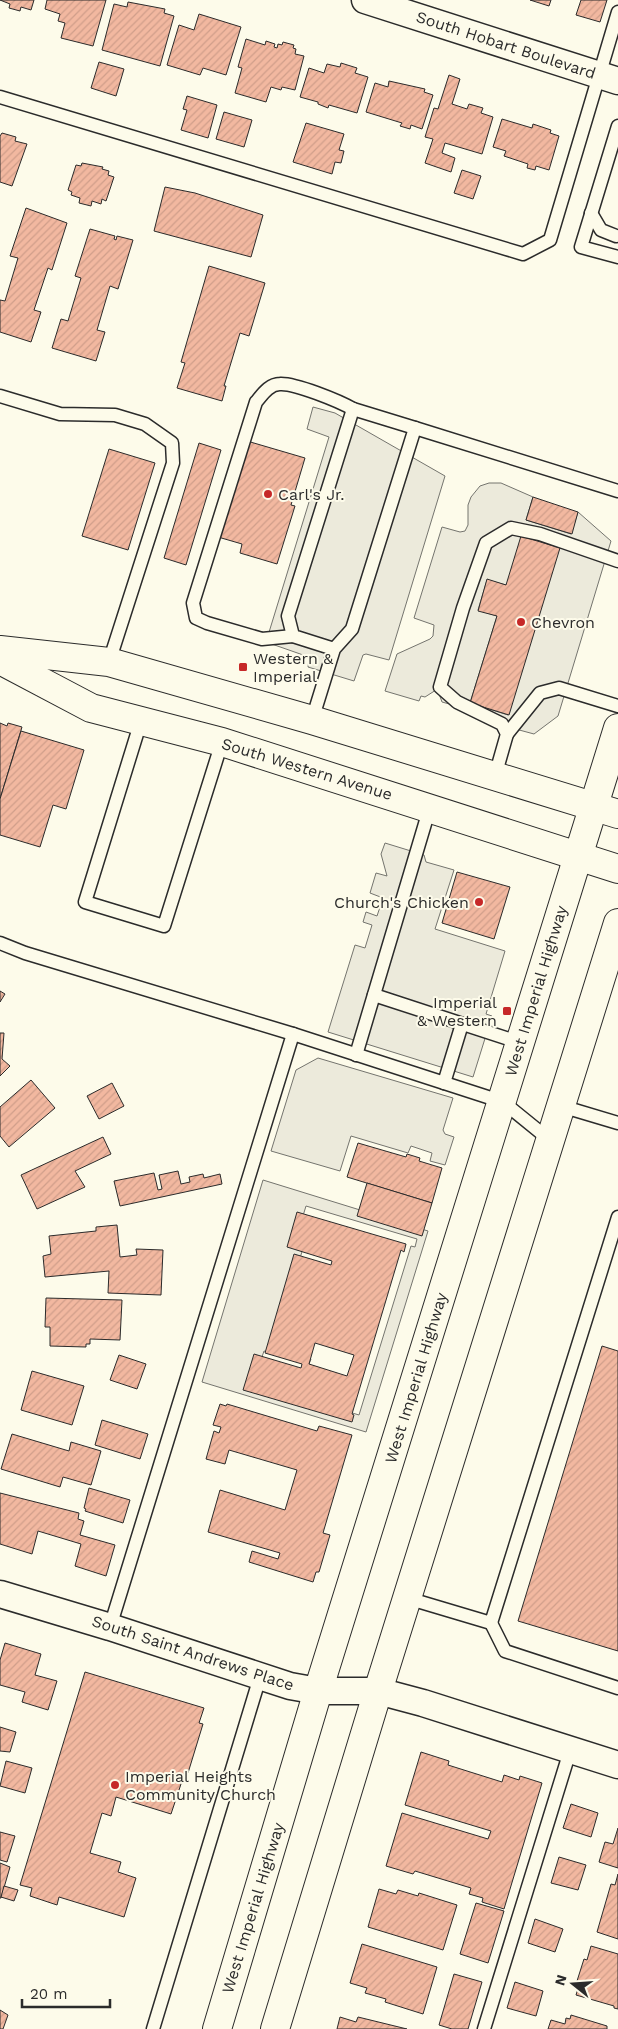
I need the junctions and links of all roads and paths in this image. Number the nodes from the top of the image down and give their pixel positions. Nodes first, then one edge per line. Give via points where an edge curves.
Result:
1 (366, 0) edge
2 (421, 8) edge
3 (618, 12) edge
4 (608, 78) edge
5 (0, 97) edge
6 (618, 126) edge
7 (613, 162) edge
8 (591, 213) junction
9 (616, 236) dead end
10 (618, 257) edge
11 (0, 396) edge
12 (353, 409) junction
13 (415, 428) junction
14 (618, 491) edge
15 (618, 561) edge
16 (293, 636) junction
17 (334, 649) junction
18 (0, 650) edge
19 (0, 660) edge
20 (109, 662) junction
21 (618, 706) edge
22 (312, 720) junction
23 (141, 721) junction
24 (618, 728) edge
25 (507, 734) junction
26 (222, 742) junction
27 (495, 776) junction
28 (430, 807) junction
29 (606, 810) edge
30 (578, 856) junction
31 (618, 869) edge
32 (618, 923) edge
33 (0, 943) edge
34 (374, 996) junction
35 (462, 1024) junction
36 (293, 1034) junction
37 (521, 1043) junction
38 (356, 1055) junction
39 (444, 1083) junction
40 (503, 1102) junction
41 (561, 1106) junction
42 (618, 1123) edge
43 (551, 1141) junction
44 (618, 1217) edge
45 (0, 1594) edge
46 (407, 1598) junction
47 (491, 1623) junction
48 (110, 1626) junction
49 (260, 1677) junction
50 (618, 1688) edge
51 (318, 1691) junction
52 (378, 1691) junction
53 (570, 1751) junction
54 (618, 1765) edge
55 (153, 2029) edge
56 (217, 2029) edge
57 (275, 2029) edge
58 (484, 2029) edge

1 - 2 street, South Hobart Boulevard
2 - 4 street, South Hobart Boulevard
3 - 4 lane
4 - 5 lane via 550,240 523,254
6 - 7 lane
7 - 8 lane
8 - 9 lane via 602,230
8 - 10 lane via 581,246
11 - 20 lane via 60,414 122,418 145,424 172,442 173,463
12 - 13 lane
12 - 16 lane via 288,616
12 - 16 lane via 334,399 279,384 267,389 256,402 193,603 196,618 206,623 262,639
13 - 14 lane
13 - 17 lane via 352,629
15 - 25 lane via 540,534 511,528 486,543 440,687 457,702 502,724
16 - 17 lane
17 - 22 lane
18 - 20 main road
19 - 23 main road, South Western Avenue via 91,708
20 - 22 main road
21 - 25 lane via 559,688 540,693
22 - 27 main road
23 - 26 main road, South Western Avenue
23 - 26 lane via 84,902 164,926
24 - 29 main road, West Imperial Highway
25 - 27 lane
26 - 28 main road, South Western Avenue
27 - 29 main road
28 - 30 main road, South Western Avenue
28 - 34 lane
29 - 30 main road, West Imperial Highway
30 - 31 main road, South Western Avenue
30 - 37 main road, West Imperial Highway
32 - 41 main road
33 - 36 lane
34 - 35 lane
34 - 38 lane
35 - 37 lane
35 - 39 lane
36 - 38 lane
36 - 48 lane
37 - 40 main road, West Imperial Highway
38 - 39 lane
39 - 40 lane
40 - 43 lane
40 - 51 main road, West Imperial Highway
41 - 42 lane
41 - 43 main road
43 - 46 main road
44 - 47 lane
45 - 48 street, South Saint Andrews Place
46 - 47 lane
46 - 52 main road
47 - 50 lane via 505,1651
48 - 49 street, South Saint Andrews Place
49 - 51 street, South Saint Andrews Place
49 - 55 lane
51 - 52 street, South Saint Andrews Place
51 - 56 main road, West Imperial Highway
52 - 53 street, South Saint Andrews Place
52 - 57 main road
53 - 54 street, South Saint Andrews Place
53 - 58 lane

